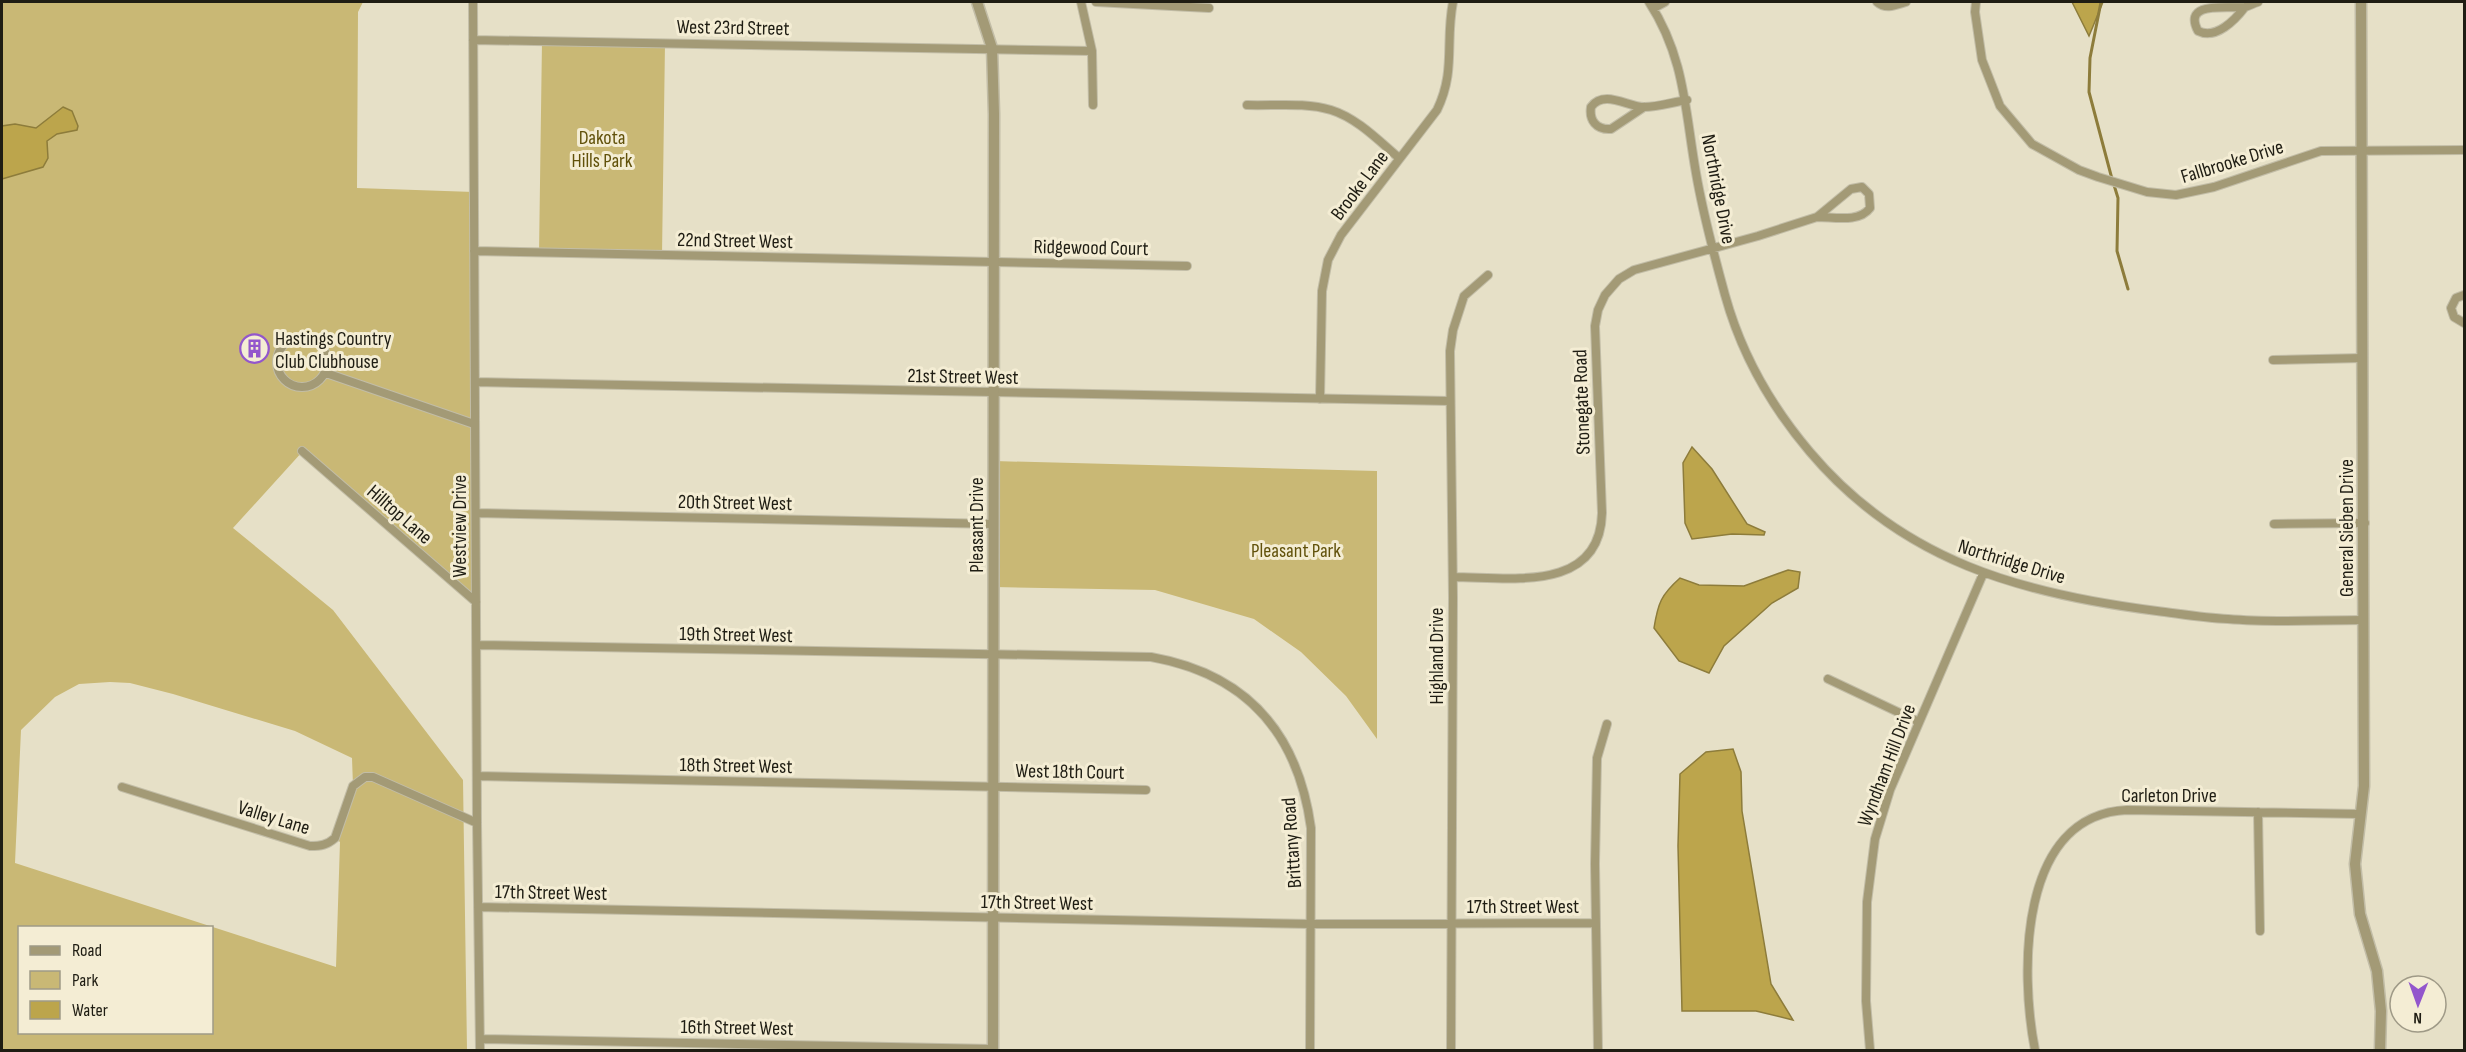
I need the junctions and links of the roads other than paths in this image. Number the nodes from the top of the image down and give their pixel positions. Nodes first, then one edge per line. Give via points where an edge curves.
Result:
1 (473, 2) edge
2 (977, 2) edge
3 (1081, 2) edge
4 (1096, 2) edge
5 (1453, 2) edge
6 (1665, 2) edge
7 (1877, 2) edge
8 (1906, 2) edge
9 (1976, 2) edge
10 (2258, 2) edge
11 (2361, 2) edge
12 (1652, 5) edge
13 (2245, 7) junction
14 (1209, 8) dead end
15 (473, 40) junction
16 (992, 48) junction
17 (1092, 51) junction
18 (1687, 100) junction
19 (1093, 105) dead end
20 (1247, 105) dead end
21 (1644, 107) junction
22 (2464, 150) edge
23 (2362, 152) junction
24 (1400, 158) junction
25 (1818, 217) junction
26 (1713, 248) junction
27 (474, 251) junction
28 (995, 262) junction
29 (1186, 266) dead end
30 (1488, 275) dead end
31 (2464, 295) edge
32 (2464, 323) edge
33 (2363, 358) junction
34 (2273, 360) dead end
35 (326, 373) junction
36 (475, 382) junction
37 (994, 393) junction
38 (1320, 399) junction
39 (1450, 401) junction
40 (474, 424) junction
41 (302, 451) dead end
42 (476, 513) junction
43 (2364, 523) junction
44 (994, 524) junction
45 (2274, 524) dead end
46 (1983, 574) junction
47 (1453, 577) junction
48 (476, 602) junction
49 (2364, 620) junction
50 (477, 645) junction
51 (994, 655) junction
52 (1828, 679) dead end
53 (1919, 722) junction
54 (1607, 724) dead end
55 (477, 776) junction
56 (994, 786) junction
57 (122, 787) dead end
58 (1146, 790) dead end
59 (2258, 812) junction
60 (2360, 814) junction
61 (477, 823) junction
62 (478, 907) junction
63 (993, 918) junction
64 (1450, 922) junction
65 (1595, 923) junction
66 (1311, 924) junction
67 (2260, 931) dead end
68 (480, 1039) junction
69 (480, 1050) edge
70 (993, 1050) edge
71 (1310, 1050) edge
72 (1451, 1050) edge
73 (1598, 1050) edge
74 (1870, 1050) edge
75 (2035, 1050) edge
76 (2380, 1050) edge

1 - 15 street, Westview Drive
2 - 16 street, Pleasant Drive
3 - 17 street
4 - 14 street
5 - 24 street, Brooke Lane via 1447,91
6 - 12 street
7 - 8 street via 1891,6
9 - 23 street, Fallbrooke Drive via 1982,60 2000,106 2032,144 2089,174 2147,192 2176,195 2214,188 2321,151
10 - 13 street
11 - 23 street, General Sieben Drive
12 - 18 street, Northridge Drive via 1675,54
13 - 13 street via 2218,31 2198,31 2198,9 2214,3
15 - 16 street, West 23rd Street
15 - 27 street, Westview Drive
16 - 17 street, West 23rd Street
16 - 28 street, Pleasant Drive
17 - 19 street
18 - 21 street
18 - 26 street, Northridge Drive via 1696,177
20 - 24 street via 1333,111 1356,123
21 - 21 street via 1597,100 1591,107 1592,119 1598,127 1611,129
22 - 23 street, Fallbrooke Drive
23 - 33 street, General Sieben Drive
24 - 38 street, Brooke Lane via 1341,235 1328,260 1323,291
25 - 25 street via 1851,189 1862,188 1869,194 1870,208 1865,215
25 - 26 street, Stonegate Road
26 - 46 street, Northridge Drive via 1740,339 1767,392 1800,440 1839,484 1886,522 1933,551
26 - 47 street, Stonegate Road via 1639,268 1619,279 1598,310 1595,326 1602,513 1600,531 1589,553 1559,574
27 - 28 street, 22nd Street West
27 - 36 street, Westview Drive
28 - 29 street, Ridgewood Court
28 - 37 street, Pleasant Drive
30 - 39 street, Highland Drive via 1464,296 1458,312 1450,351
31 - 32 street via 2456,298 2451,308 2454,317
33 - 34 street
33 - 43 street, General Sieben Drive
35 - 35 street via 324,349 310,338 292,339 278,355 281,377 294,387 312,386
35 - 40 street
36 - 37 street, 21st Street West
36 - 40 street, Westview Drive
37 - 38 street, 21st Street West
37 - 44 street, Pleasant Drive
38 - 39 street, 21st Street West
39 - 47 street, Highland Drive
40 - 42 street, Westview Drive
41 - 48 street, Hilltop Lane
42 - 44 street, 20th Street West
42 - 48 street, Westview Drive
43 - 45 street
43 - 49 street, General Sieben Drive
44 - 51 street, Pleasant Drive
46 - 49 street, Northridge Drive via 2092,602 2227,619
46 - 53 street, Wyndham Hill Drive
47 - 64 street, Highland Drive
48 - 50 street, Westview Drive
49 - 60 street, General Sieben Drive via 2364,786
50 - 51 street, 19th Street West
50 - 55 street, Westview Drive
51 - 56 street, Pleasant Drive
51 - 66 street, Brittany Road via 1151,657 1190,666 1240,693 1273,726 1303,783 1311,828
52 - 53 street
53 - 74 street, Wyndham Hill Drive via 1890,790 1872,856 1866,979
54 - 65 street via 1597,758
55 - 56 street, 18th Street West
55 - 61 street, Westview Drive
56 - 58 street, West 18th Court
56 - 63 street, Pleasant Drive
57 - 61 street, Valley Lane via 310,846 321,846 335,838 353,786 365,777 373,777
59 - 60 street, Carleton Drive
59 - 67 street
59 - 75 street, Carleton Drive via 2110,811 2080,823 2064,837 2043,876 2032,923 2028,1002
60 - 76 street, General Sieben Drive via 2355,864 2360,914 2377,972
61 - 62 street, Westview Drive
62 - 63 street, 17th Street West
62 - 68 street, Westview Drive
63 - 66 street, 17th Street West
63 - 70 street, Pleasant Drive
64 - 65 street, 17th Street West
64 - 66 street, 17th Street West
64 - 72 street, Highland Drive
65 - 73 street
66 - 71 street, Brittany Road
68 - 69 street, Westview Drive
68 - 70 street, 16th Street West

